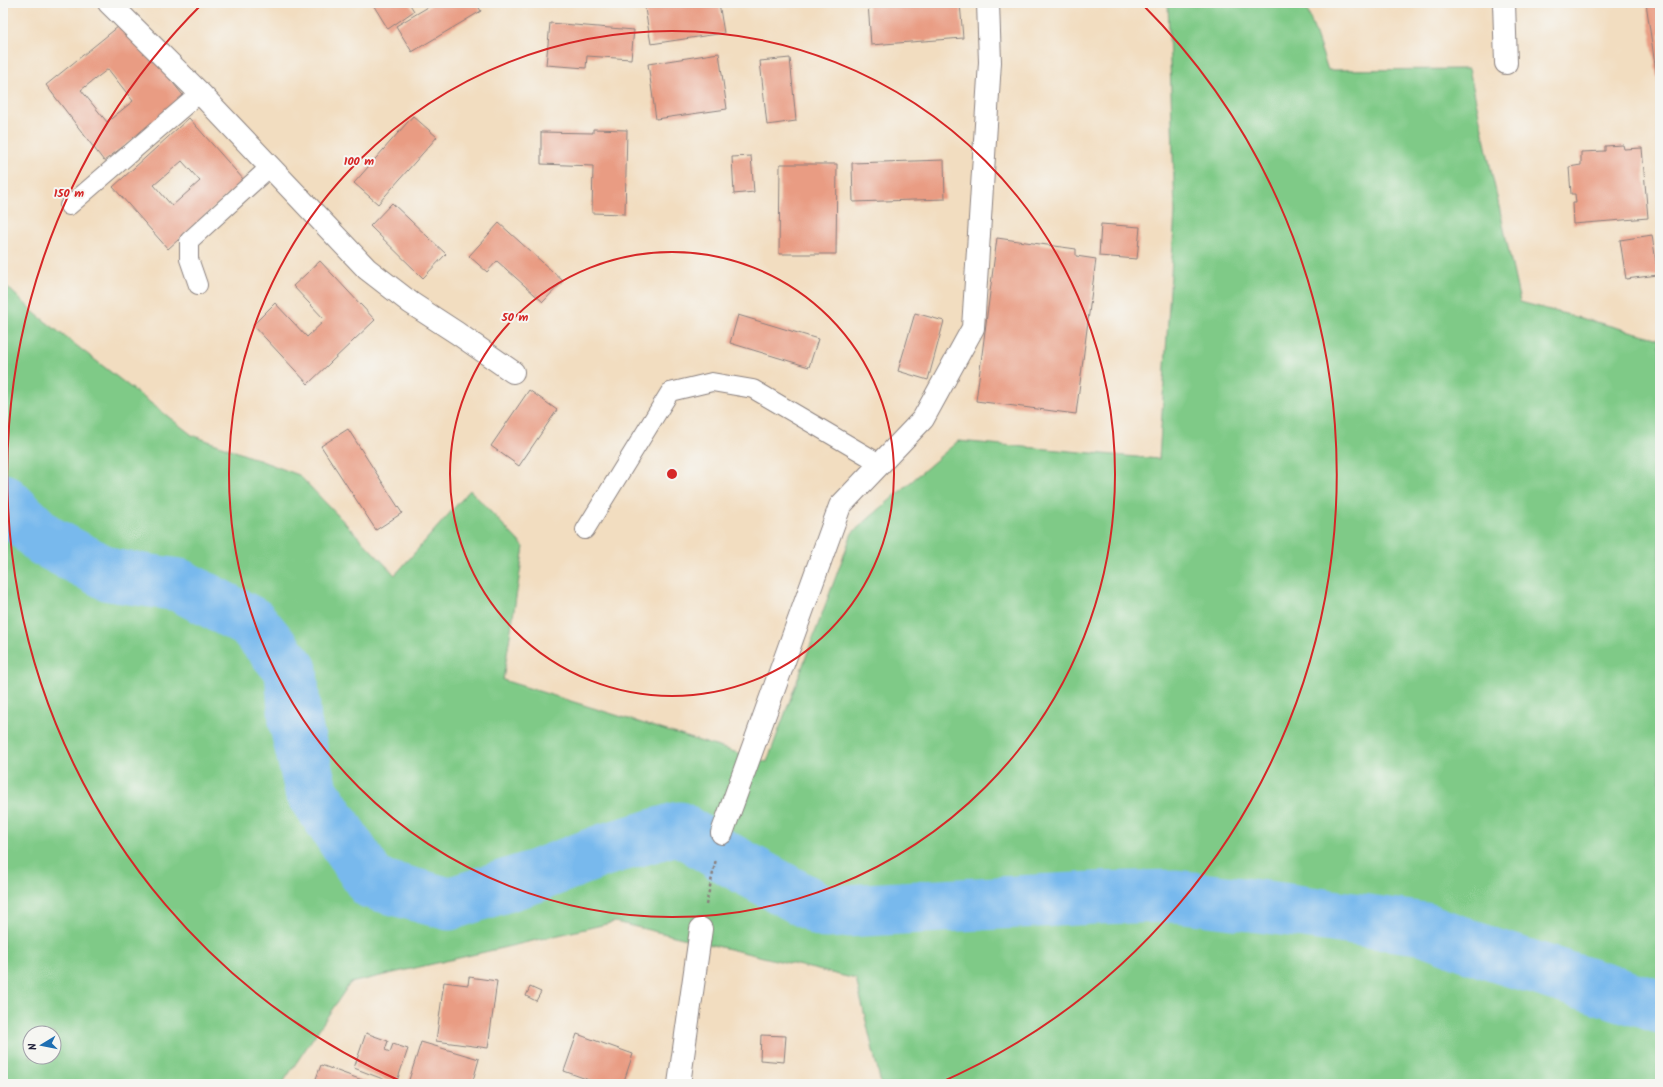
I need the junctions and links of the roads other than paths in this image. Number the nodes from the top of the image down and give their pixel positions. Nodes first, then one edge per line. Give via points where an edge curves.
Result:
1 (109, 3) edge
2 (988, 3) edge
3 (1504, 3) edge
4 (1506, 62) dead end
5 (200, 93) junction
6 (270, 166) junction
7 (69, 206) dead end
8 (198, 285) dead end
9 (513, 372) dead end
10 (881, 464) junction
11 (585, 530) dead end
12 (722, 833) road end
13 (701, 929) road end
14 (679, 1084) edge

1 - 5 street
2 - 10 street via 990,62 973,328 923,419
3 - 4 street
5 - 6 street
5 - 7 lane
6 - 8 lane via 189,241 189,259
6 - 9 street via 367,269 411,303
10 - 11 lane via 753,389 712,382 670,392
10 - 12 street via 840,506
13 - 14 street

